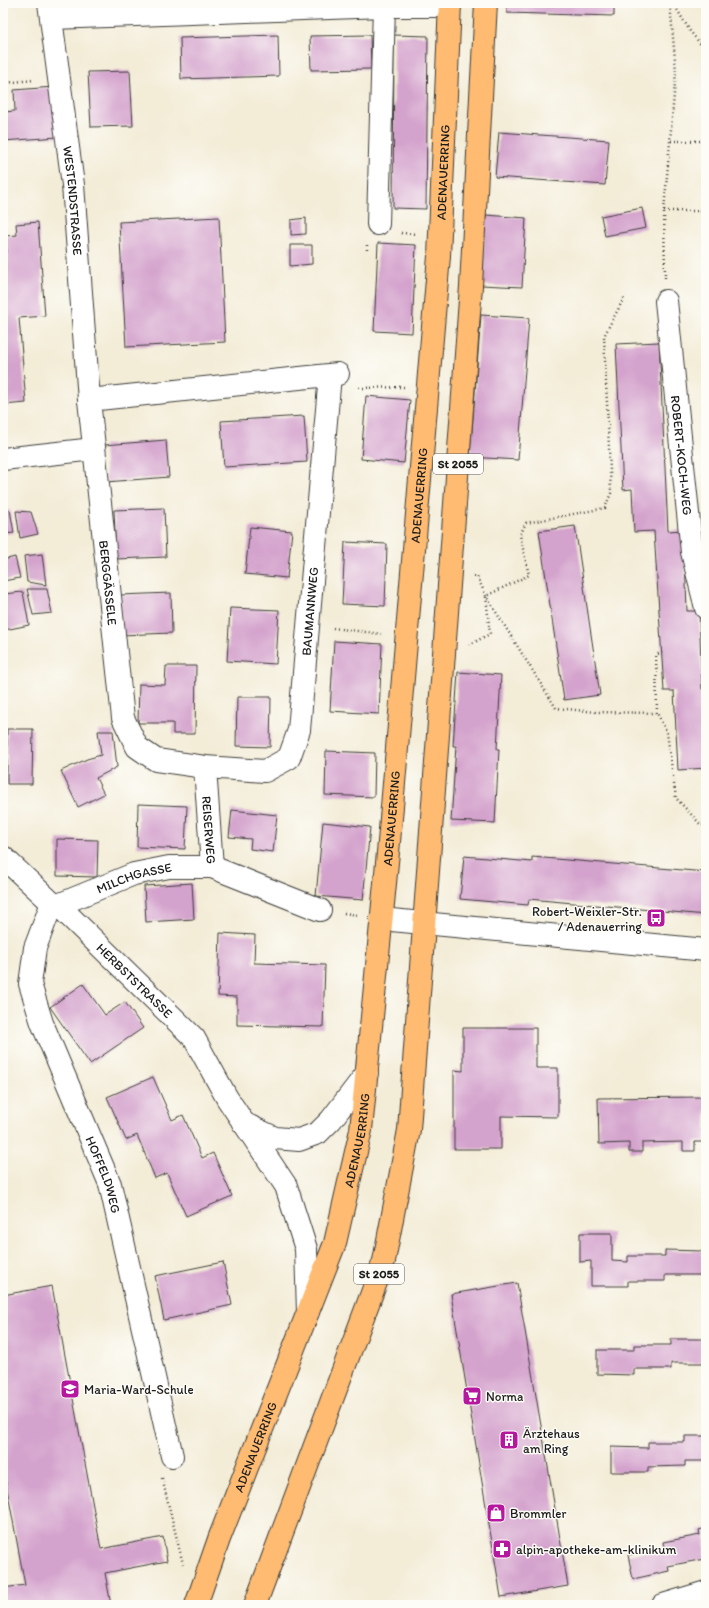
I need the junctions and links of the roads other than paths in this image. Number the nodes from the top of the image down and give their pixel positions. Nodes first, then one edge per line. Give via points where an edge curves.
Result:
1 (486, 3) edge
2 (450, 4) edge
3 (384, 6) junction
4 (50, 11) edge
5 (378, 224) dead end
6 (666, 301) road end
7 (89, 400) junction
8 (94, 449) junction
9 (3, 459) edge
10 (706, 608) edge
11 (205, 767) junction
12 (3, 857) edge
13 (212, 867) junction
14 (55, 904) junction
15 (320, 910) road end
16 (381, 919) junction
17 (425, 924) junction
18 (706, 950) edge
19 (367, 1073) junction
20 (244, 1123) junction
21 (308, 1312) junction
22 (172, 1456) road end
23 (706, 1592) edge
24 (196, 1605) edge
25 (255, 1605) edge
26 (663, 1605) edge

1 - 17 main road, St 2055 via 471,273
2 - 3 street
2 - 16 main road, ADENAUERRING / St 2055 via 439,256
3 - 4 street
3 - 5 street
4 - 7 street, WESTENDSTRASSE via 73,185
6 - 10 street, ROBERT-KOCH-WEG via 692,552
7 - 8 street, WESTENDSTRASSE
7 - 11 street, BAUMANNWEG via 332,379 299,730 289,758 266,771
8 - 9 street
8 - 11 street, BERGGÄSSELE via 123,718 137,747 156,760
11 - 13 street, REISERWEG
12 - 14 street, HERBSTSTRASSE
13 - 14 street, MILCHGASSE via 169,867 134,874
13 - 15 street, REISERWEG
14 - 20 street, HERBSTSTRASSE via 194,1038
14 - 22 street, HOFFELDWEG via 35,948 30,984 42,1023 110,1184
16 - 17 street
16 - 19 main road, ADENAUERRING / St 2055
17 - 18 street
17 - 25 main road, St 2055 via 409,1130 384,1261
19 - 20 street, HERBSTSTRASSE via 318,1133 299,1140 275,1138
19 - 21 main road, ADENAUERRING / St 2055 via 361,1130 335,1243
20 - 21 street, HERBSTSTRASSE via 286,1186 306,1248
21 - 24 main road, ADENAUERRING / St 2055 via 219,1539
23 - 26 street

